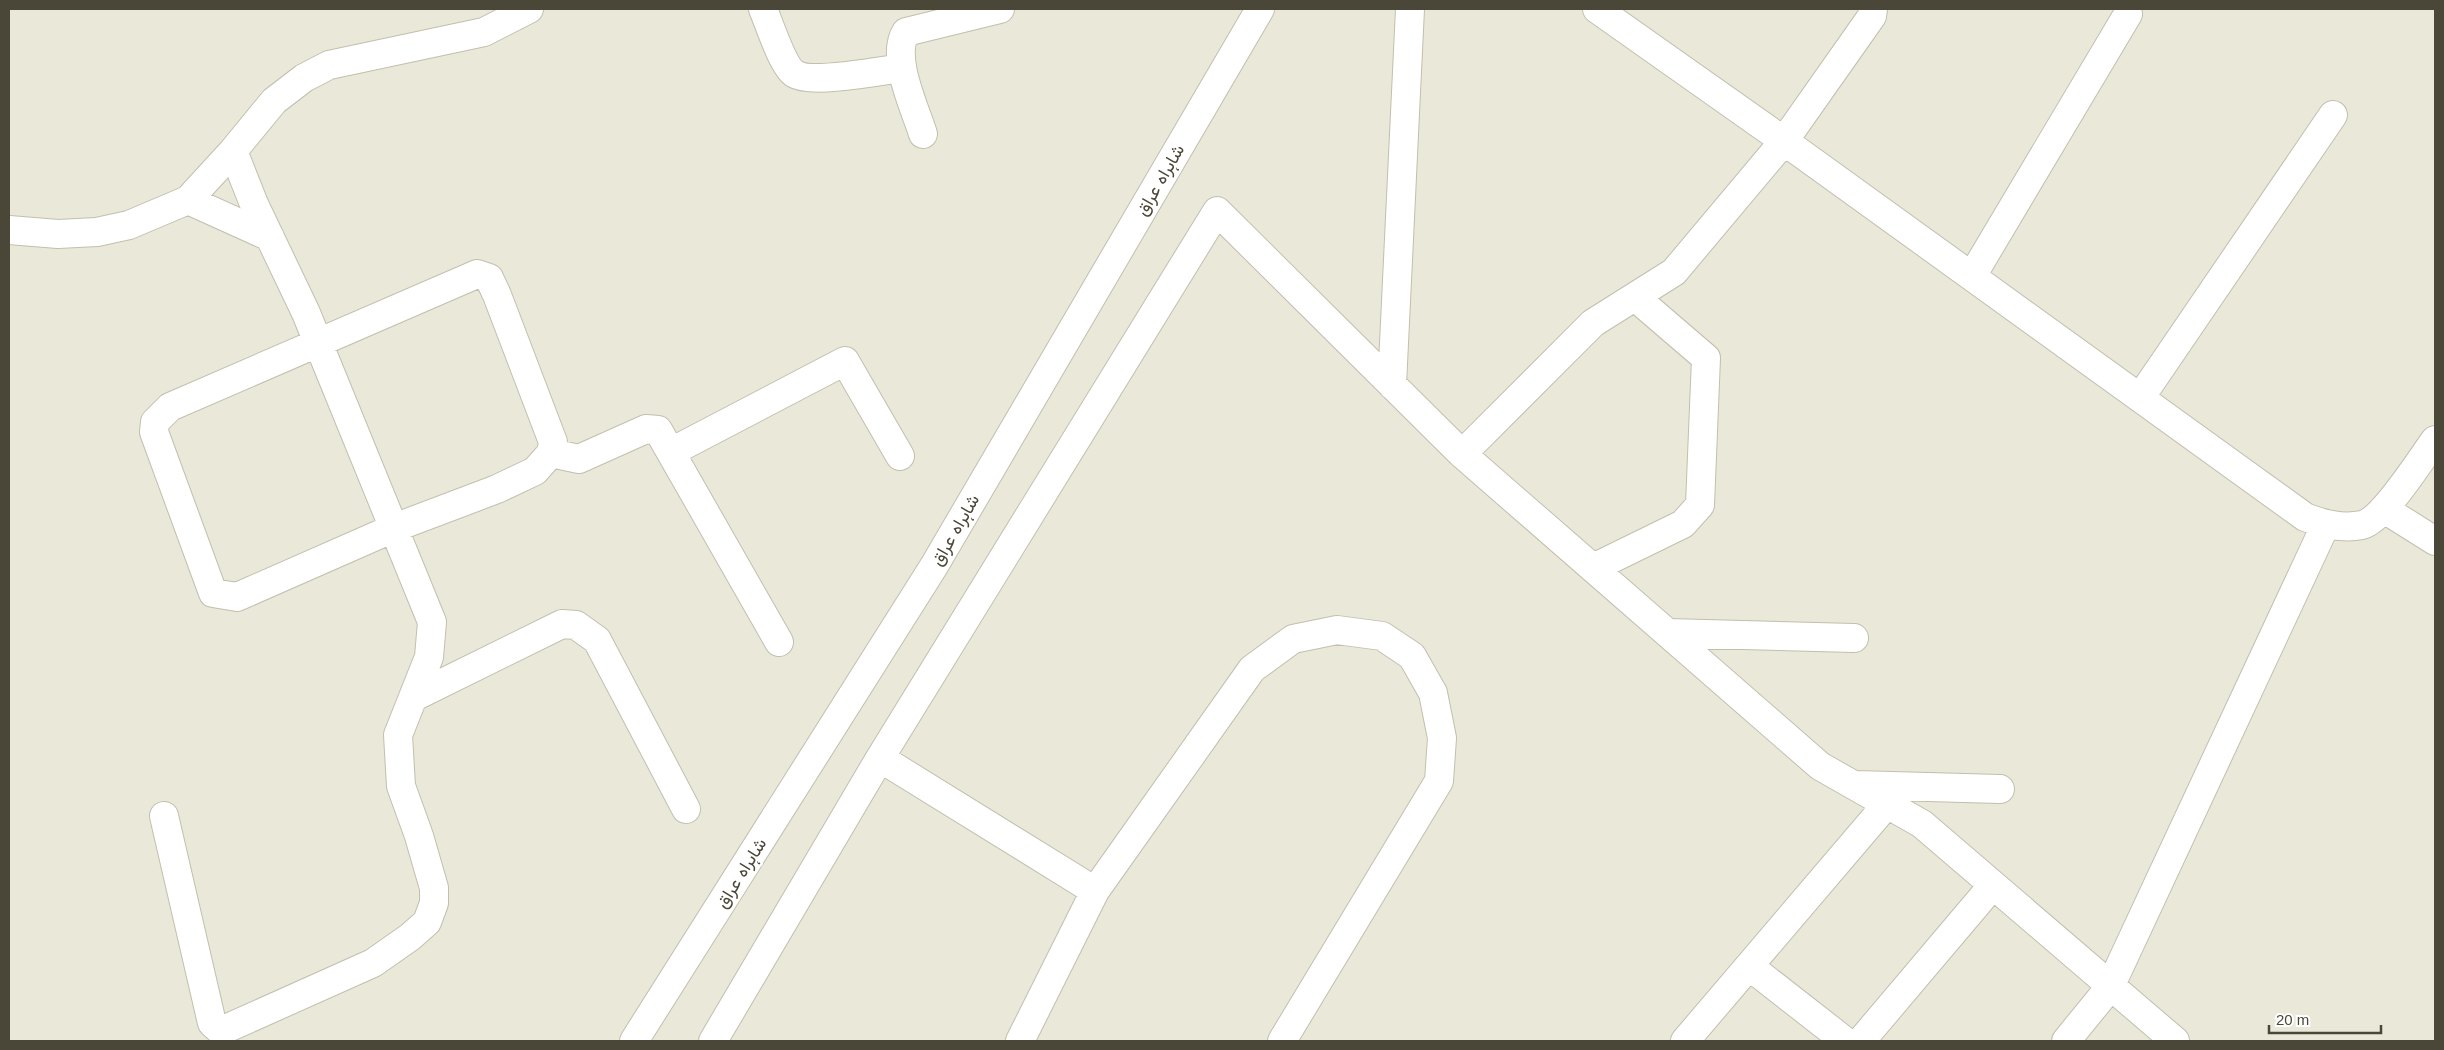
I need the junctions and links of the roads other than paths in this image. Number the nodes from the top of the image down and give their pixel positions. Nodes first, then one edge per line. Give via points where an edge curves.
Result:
1 (529, 9) edge
2 (762, 9) edge
3 (1000, 9) edge
4 (1260, 9) edge
5 (1410, 9) edge
6 (1597, 9) edge
7 (1873, 9) edge
8 (2128, 14) dead end
9 (902, 68) junction
10 (2332, 114) dead end
11 (923, 134) dead end
12 (1784, 141) junction
13 (233, 151) junction
14 (188, 200) junction
15 (9, 230) edge
16 (270, 236) junction
17 (1972, 276) junction
18 (1635, 297) junction
19 (318, 343) junction
20 (1392, 385) junction
21 (2140, 398) junction
22 (2435, 440) edge
23 (671, 452) junction
24 (551, 453) junction
25 (1462, 454) junction
26 (900, 456) dead end
27 (2384, 509) junction
28 (2325, 526) junction
29 (394, 528) junction
30 (2435, 541) edge
31 (1593, 568) junction
32 (1668, 633) junction
33 (1854, 638) dead end
34 (779, 642) dead end
35 (414, 697) junction
36 (880, 758) junction
37 (1854, 785) junction
38 (2000, 789) dead end
39 (1887, 804) junction
40 (686, 809) dead end
41 (164, 816) dead end
42 (1993, 884) junction
43 (1095, 891) junction
44 (1749, 966) junction
45 (2110, 987) junction
46 (634, 1041) edge
47 (712, 1041) edge
48 (1020, 1041) edge
49 (1282, 1041) edge
50 (1684, 1041) edge
51 (1845, 1041) edge
52 (1861, 1041) edge
53 (2066, 1041) edge
54 (2175, 1041) edge

1 - 13 street via 484,32 329,65 304,78 274,101
2 - 9 street via 794,74 811,79
3 - 9 street via 906,32 902,37
4 - 46 street, شاہراہ عراق via 934,566
5 - 20 street
6 - 12 street
7 - 12 street via 1872,16
8 - 17 street
9 - 11 street
10 - 21 street
12 - 17 street
12 - 18 street via 1674,272
13 - 14 street
13 - 16 street
14 - 15 street via 129,225 97,232 58,234
14 - 16 street
16 - 19 street
17 - 21 street
18 - 25 street via 1593,323
18 - 31 street via 1706,358 1700,505 1683,524
19 - 24 street via 477,274 489,278 553,442
19 - 29 street
19 - 29 street via 170,407 156,422 154,432 213,592 237,596
20 - 25 street
20 - 36 street via 1217,212
21 - 28 street via 2305,517
22 - 27 street
23 - 24 street via 658,430 646,429 579,458
23 - 26 street via 845,362
23 - 34 street
24 - 29 street via 535,471 512,482
25 - 31 street
27 - 28 street via 2363,525
27 - 30 street
28 - 45 street
29 - 35 street via 432,622 429,657
31 - 32 street
32 - 33 street
32 - 37 street via 1820,766
35 - 40 street via 562,624 576,624 597,640
35 - 41 street via 398,735 398,768 434,888 434,903 427,922 373,963 221,1032 212,1023
36 - 43 street
36 - 47 street
37 - 38 street
37 - 39 street
39 - 42 street via 1922,824
39 - 44 street
42 - 45 street
42 - 52 street
43 - 48 street
43 - 49 street via 1252,669 1292,639 1337,630 1382,636 1412,656 1433,693 1442,738 1439,781
44 - 50 street
44 - 51 street
45 - 53 street
45 - 54 street

